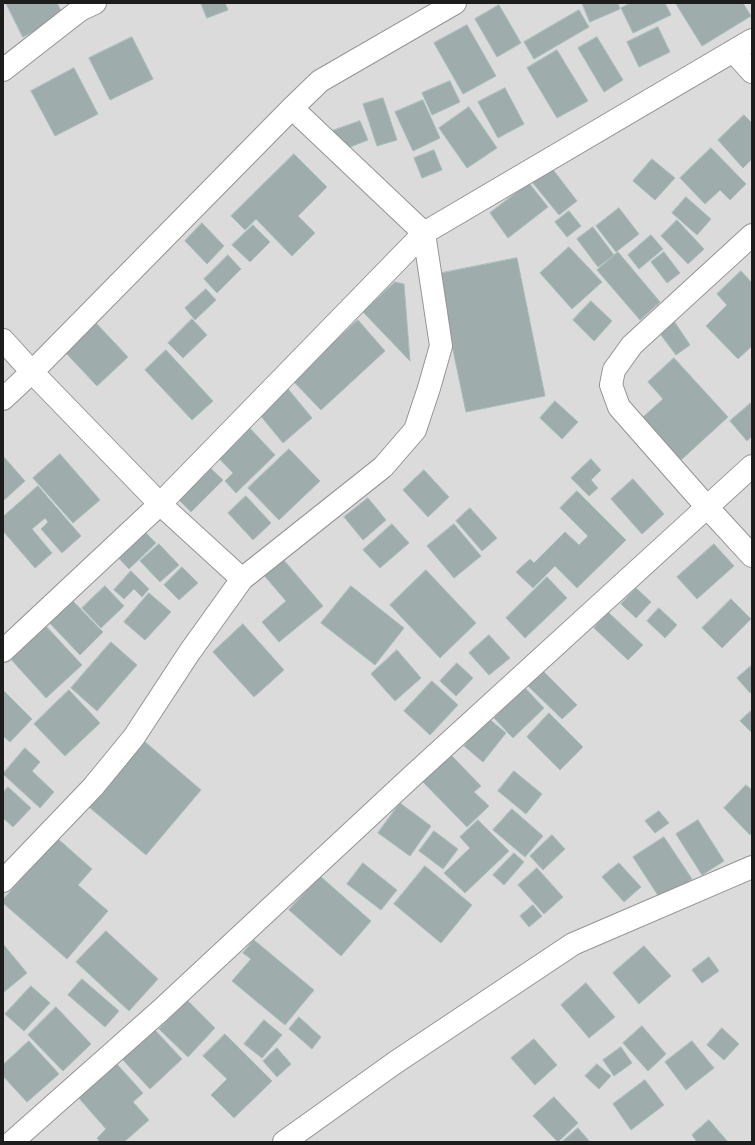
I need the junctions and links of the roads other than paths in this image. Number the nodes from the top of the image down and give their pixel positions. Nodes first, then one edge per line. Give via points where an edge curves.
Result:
1 (95, 3) edge
2 (455, 3) edge
3 (743, 46) edge
4 (3, 70) edge
5 (752, 72) edge
6 (292, 108) junction
7 (424, 233) junction
8 (752, 235) edge
9 (3, 340) edge
10 (32, 372) junction
11 (3, 399) edge
12 (752, 466) edge
13 (160, 504) junction
14 (707, 507) junction
15 (752, 556) edge
16 (242, 579) junction
17 (3, 651) edge
18 (752, 867) edge
19 (3, 881) edge
20 (12, 1142) edge
21 (284, 1142) edge

1 - 4 street via 80,10
2 - 6 street via 320,81
3 - 5 street
3 - 7 street
6 - 7 street
6 - 10 street
7 - 13 street
7 - 16 street via 441,346 415,430 382,467
8 - 14 street via 632,345 614,370 611,385 619,407
9 - 10 street
10 - 11 street
10 - 13 street
12 - 14 street
13 - 16 street
13 - 17 street
14 - 15 street
14 - 20 street via 161,1010
16 - 19 street via 134,737 92,787
18 - 21 street via 573,944 396,1062

